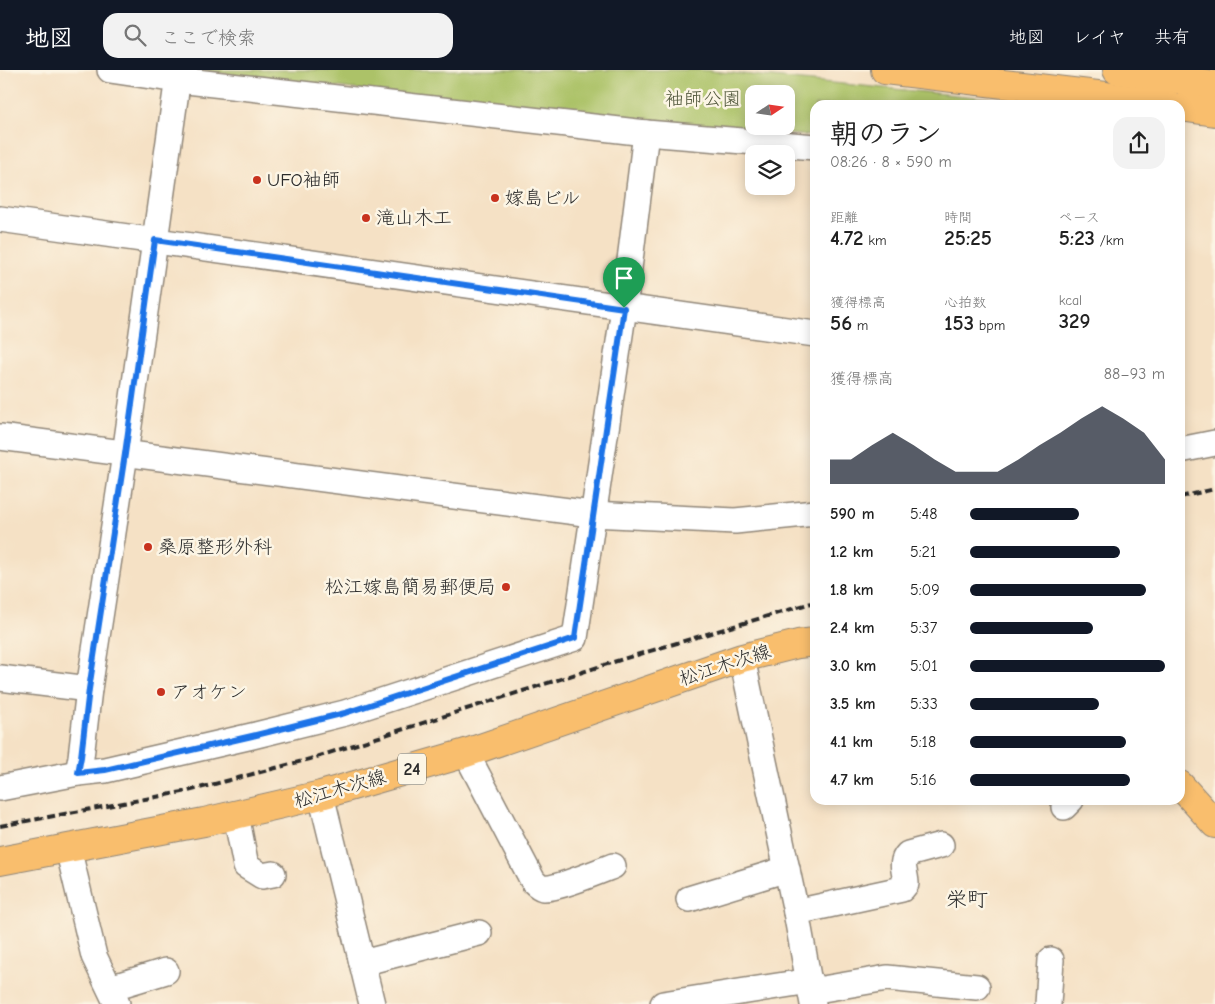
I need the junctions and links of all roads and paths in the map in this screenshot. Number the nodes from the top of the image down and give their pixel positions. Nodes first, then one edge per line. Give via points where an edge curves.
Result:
1 (110, 70) edge
2 (885, 70) edge
3 (1117, 70) edge
4 (178, 75) edge
5 (1215, 85) edge
6 (1134, 100) edge
7 (1185, 108) edge
8 (1215, 112) edge
9 (646, 133) junction
10 (810, 147) edge
11 (0, 220) edge
12 (155, 240) junction
13 (624, 308) junction
14 (810, 333) edge
15 (0, 437) edge
16 (1215, 443) edge
17 (1185, 449) edge
18 (125, 454) junction
19 (592, 514) junction
20 (810, 514) edge
21 (810, 643) edge
22 (742, 658) junction
23 (0, 678) edge
24 (89, 689) junction
25 (466, 753) junction
26 (78, 773) junction
27 (0, 788) edge
28 (1185, 791) edge
29 (321, 795) junction
30 (236, 815) junction
31 (1215, 824) edge
32 (940, 845) dead end
33 (68, 848) junction
34 (0, 861) edge
35 (613, 866) dead end
36 (787, 869) junction
37 (274, 874) dead end
38 (689, 899) dead end
39 (796, 912) junction
40 (479, 933) dead end
41 (1051, 960) dead end
42 (362, 963) junction
43 (166, 971) dead end
44 (977, 987) dead end
45 (811, 992) edge
46 (114, 996) edge
47 (365, 1002) edge
48 (663, 1004) edge
49 (1048, 1004) edge

1 - 4 street
2 - 6 main road
3 - 5 main road
4 - 9 street
4 - 12 street
7 - 8 main road
9 - 10 street
9 - 13 street
11 - 12 street
12 - 13 street
12 - 18 street
13 - 14 street
13 - 19 street
15 - 18 street
16 - 17 street
18 - 19 street
18 - 24 street
19 - 20 street via 735,521
19 - 26 street via 575,638 345,713 105,770
21 - 22 main road, 松江木次線 / 24
22 - 25 main road, 松江木次線 / 24
22 - 36 street
23 - 24 street
24 - 26 street
25 - 29 main road, 松江木次線 / 24
25 - 35 street via 537,885 553,887
26 - 27 street
28 - 31 main road
29 - 30 main road, 松江木次線 / 24
29 - 42 street
30 - 33 main road, 松江木次線 / 24
30 - 37 street via 246,866 262,876
32 - 39 street via 905,856 902,863 906,884 902,889
33 - 34 main road, 松江木次線 / 24
33 - 46 street via 94,956
36 - 38 street
36 - 39 street
39 - 45 street
40 - 42 street
41 - 49 street
42 - 47 street
43 - 46 street
44 - 45 street via 887,978
45 - 48 street

